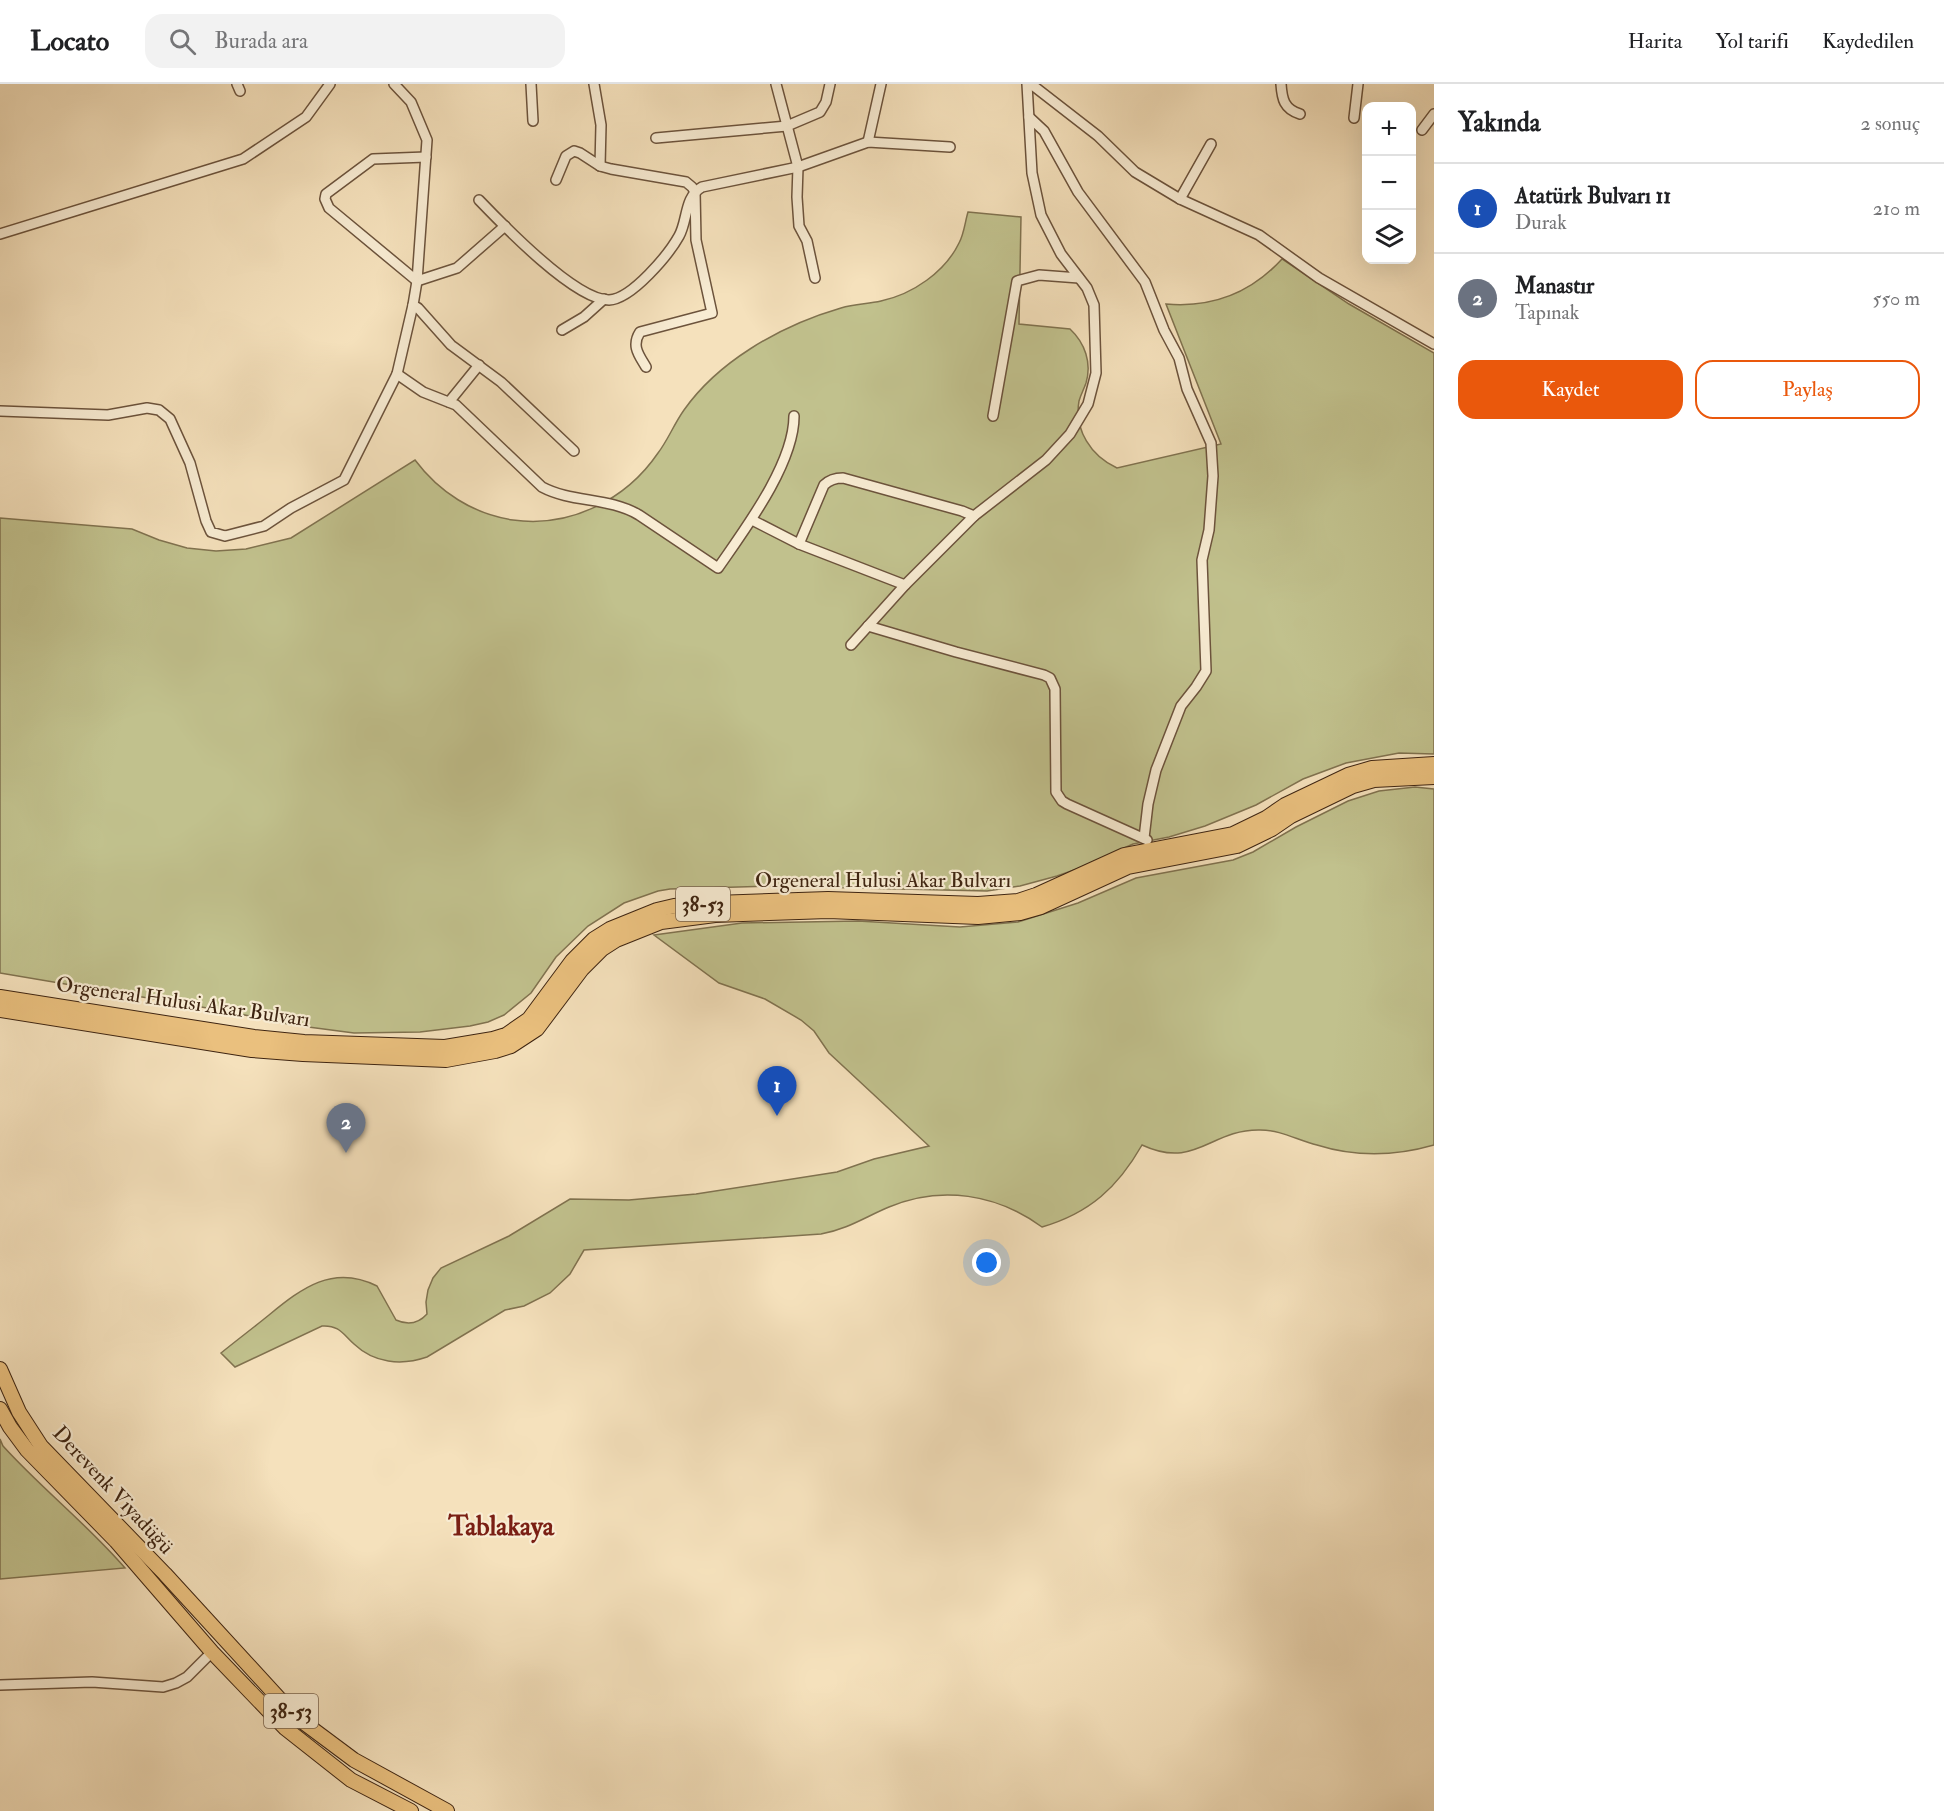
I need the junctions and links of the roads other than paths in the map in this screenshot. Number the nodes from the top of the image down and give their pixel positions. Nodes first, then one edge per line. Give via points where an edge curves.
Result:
1 (330, 84) edge
2 (394, 84) edge
3 (531, 84) edge
4 (594, 84) edge
5 (776, 84) edge
6 (830, 84) edge
7 (881, 84) edge
8 (1029, 84) edge
9 (1281, 84) edge
10 (1358, 84) edge
11 (1300, 114) dead end
12 (1434, 114) edge
13 (1029, 117) junction
14 (1354, 118) dead end
15 (533, 121) dead end
16 (787, 126) junction
17 (1422, 130) dead end
18 (656, 138) dead end
19 (868, 142) junction
20 (1211, 144) dead end
21 (950, 147) dead end
22 (426, 157) junction
23 (600, 165) junction
24 (798, 167) junction
25 (556, 180) dead end
26 (695, 192) junction
27 (1180, 199) junction
28 (479, 200) dead end
29 (505, 226) junction
30 (0, 234) edge
31 (815, 278) dead end
32 (1079, 278) junction
33 (417, 281) junction
34 (603, 299) junction
35 (413, 305) junction
36 (562, 330) dead end
37 (1434, 344) edge
38 (479, 365) junction
39 (646, 367) dead end
40 (397, 374) junction
41 (449, 402) junction
42 (0, 411) edge
43 (794, 416) dead end
44 (993, 416) dead end
45 (574, 451) dead end
46 (974, 516) junction
47 (752, 520) junction
48 (799, 544) junction
49 (905, 585) junction
50 (868, 626) junction
51 (851, 645) dead end
52 (1434, 764) edge
53 (1434, 777) edge
54 (1144, 837) junction
55 (1157, 848) junction
56 (0, 997) edge
57 (0, 1010) edge
58 (0, 1369) edge
59 (0, 1408) edge
60 (212, 1652) junction
61 (0, 1685) edge
62 (411, 1811) edge
63 (447, 1811) edge

1 - 30 street via 306,117 243,159
2 - 22 street via 411,102 427,140
3 - 15 street
4 - 23 street via 601,125
5 - 16 street
6 - 16 street via 820,112
7 - 19 street
8 - 13 street
8 - 27 street via 1098,136 1135,172
9 - 11 street via 1284,102
10 - 14 street
12 - 17 street
13 - 32 street via 1032,173 1041,215 1061,254
13 - 54 street via 1044,131 1078,192 1145,282 1179,358 1187,389 1210,443 1213,476 1209,530 1202,560 1206,671 1181,706 1156,770
16 - 18 street
16 - 24 street
19 - 21 street
19 - 24 street
20 - 27 street
22 - 33 street
22 - 33 street via 373,159 326,194 325,199 329,208
23 - 25 street via 580,153 570,152
23 - 26 street via 686,182
24 - 26 street via 705,186
24 - 31 street via 799,226 807,241
26 - 34 street via 680,234 656,265 628,293 616,299
26 - 39 street via 696,240 712,312 640,332 635,347
27 - 37 street via 1258,235 1319,278
28 - 29 street
29 - 33 street via 457,268
29 - 34 street via 560,275
32 - 44 street via 1039,275 1017,281
32 - 46 street via 1094,305 1096,373 1088,404 1070,434 1046,460
33 - 35 street
34 - 36 street
35 - 38 street via 451,345
35 - 40 street
38 - 41 street
38 - 45 street
40 - 41 street via 423,392
40 - 42 street via 344,480 264,526 225,536 211,532 190,463 170,418 159,410 147,408 108,415
41 - 47 street via 542,487 626,508 718,568
43 - 47 street via 788,453
46 - 48 street via 837,478 824,485
46 - 49 street
47 - 48 street
48 - 49 street
49 - 50 street
50 - 51 street
50 - 54 street via 1050,678 1055,689 1056,792 1067,804
52 - 55 main road, Orgeneral Hulusi Akar Bulvarı / 38-53 via 1372,768 1348,775 1233,834
53 - 57 main road, Orgeneral Hulusi Akar Bulvarı / 38-53 via 1374,780 1353,786 1237,846 1128,867 1020,914 978,917 828,911 715,915 660,922 602,950 582,969 537,1029 511,1046 446,1060 252,1050
54 - 55 street
55 - 56 main road, Orgeneral Hulusi Akar Bulvarı / 38-53 via 1124,855 1017,901 978,904 828,899 715,903 657,910 594,939 572,961 529,1019 506,1035 445,1047 254,1037
58 - 63 main road, Derevenk Viyadüğü / 38-53 via 19,1412 41,1446 295,1716 354,1760
59 - 60 main road, Derevenk Viyadüğü / 38-53 via 27,1450 98,1521
60 - 61 street via 187,1677 163,1686 92,1682
60 - 62 main road, 38-53 via 285,1728 351,1780

